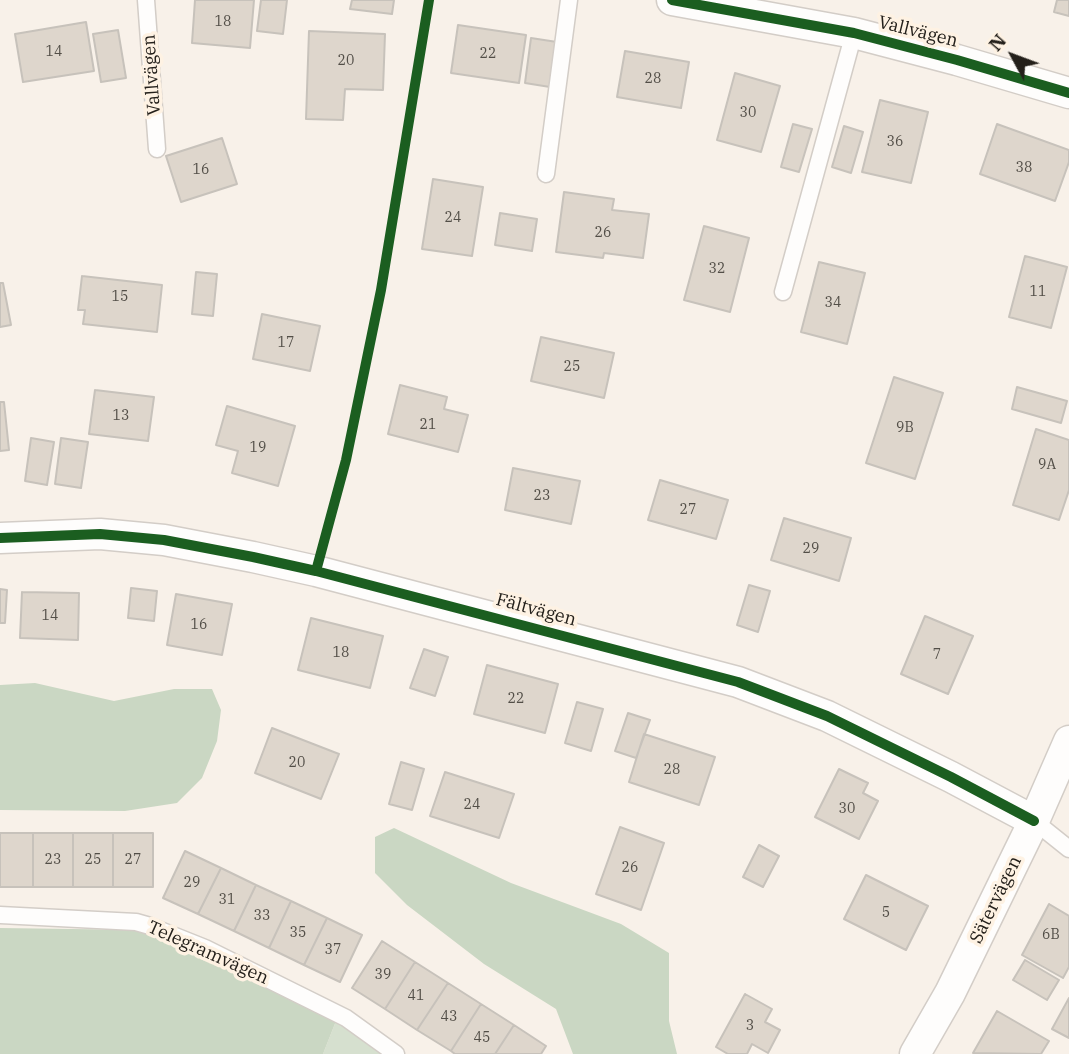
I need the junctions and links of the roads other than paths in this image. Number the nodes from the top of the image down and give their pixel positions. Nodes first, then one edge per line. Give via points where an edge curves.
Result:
1 (146, 0) edge
2 (569, 0) edge
3 (672, 0) edge
4 (853, 33) junction
5 (1069, 93) edge
6 (157, 149) dead end
7 (546, 174) dead end
8 (783, 292) dead end
9 (0, 538) edge
10 (1069, 741) edge
11 (1034, 821) junction
12 (1069, 849) edge
13 (0, 915) edge
14 (396, 1054) edge
15 (915, 1054) edge

1 - 6 lane, Vallvägen
2 - 7 lane
3 - 4 street, Vallvägen
4 - 5 street, Vallvägen
4 - 8 lane, Vallvägen
9 - 11 street, Fältvägen via 100,534 164,540 253,557 725,679 827,716
10 - 11 street, Sätervägen
11 - 12 lane, Fältvägen
11 - 15 street, Sätervägen
13 - 14 lane, Telegramvägen via 150,926 346,1018

